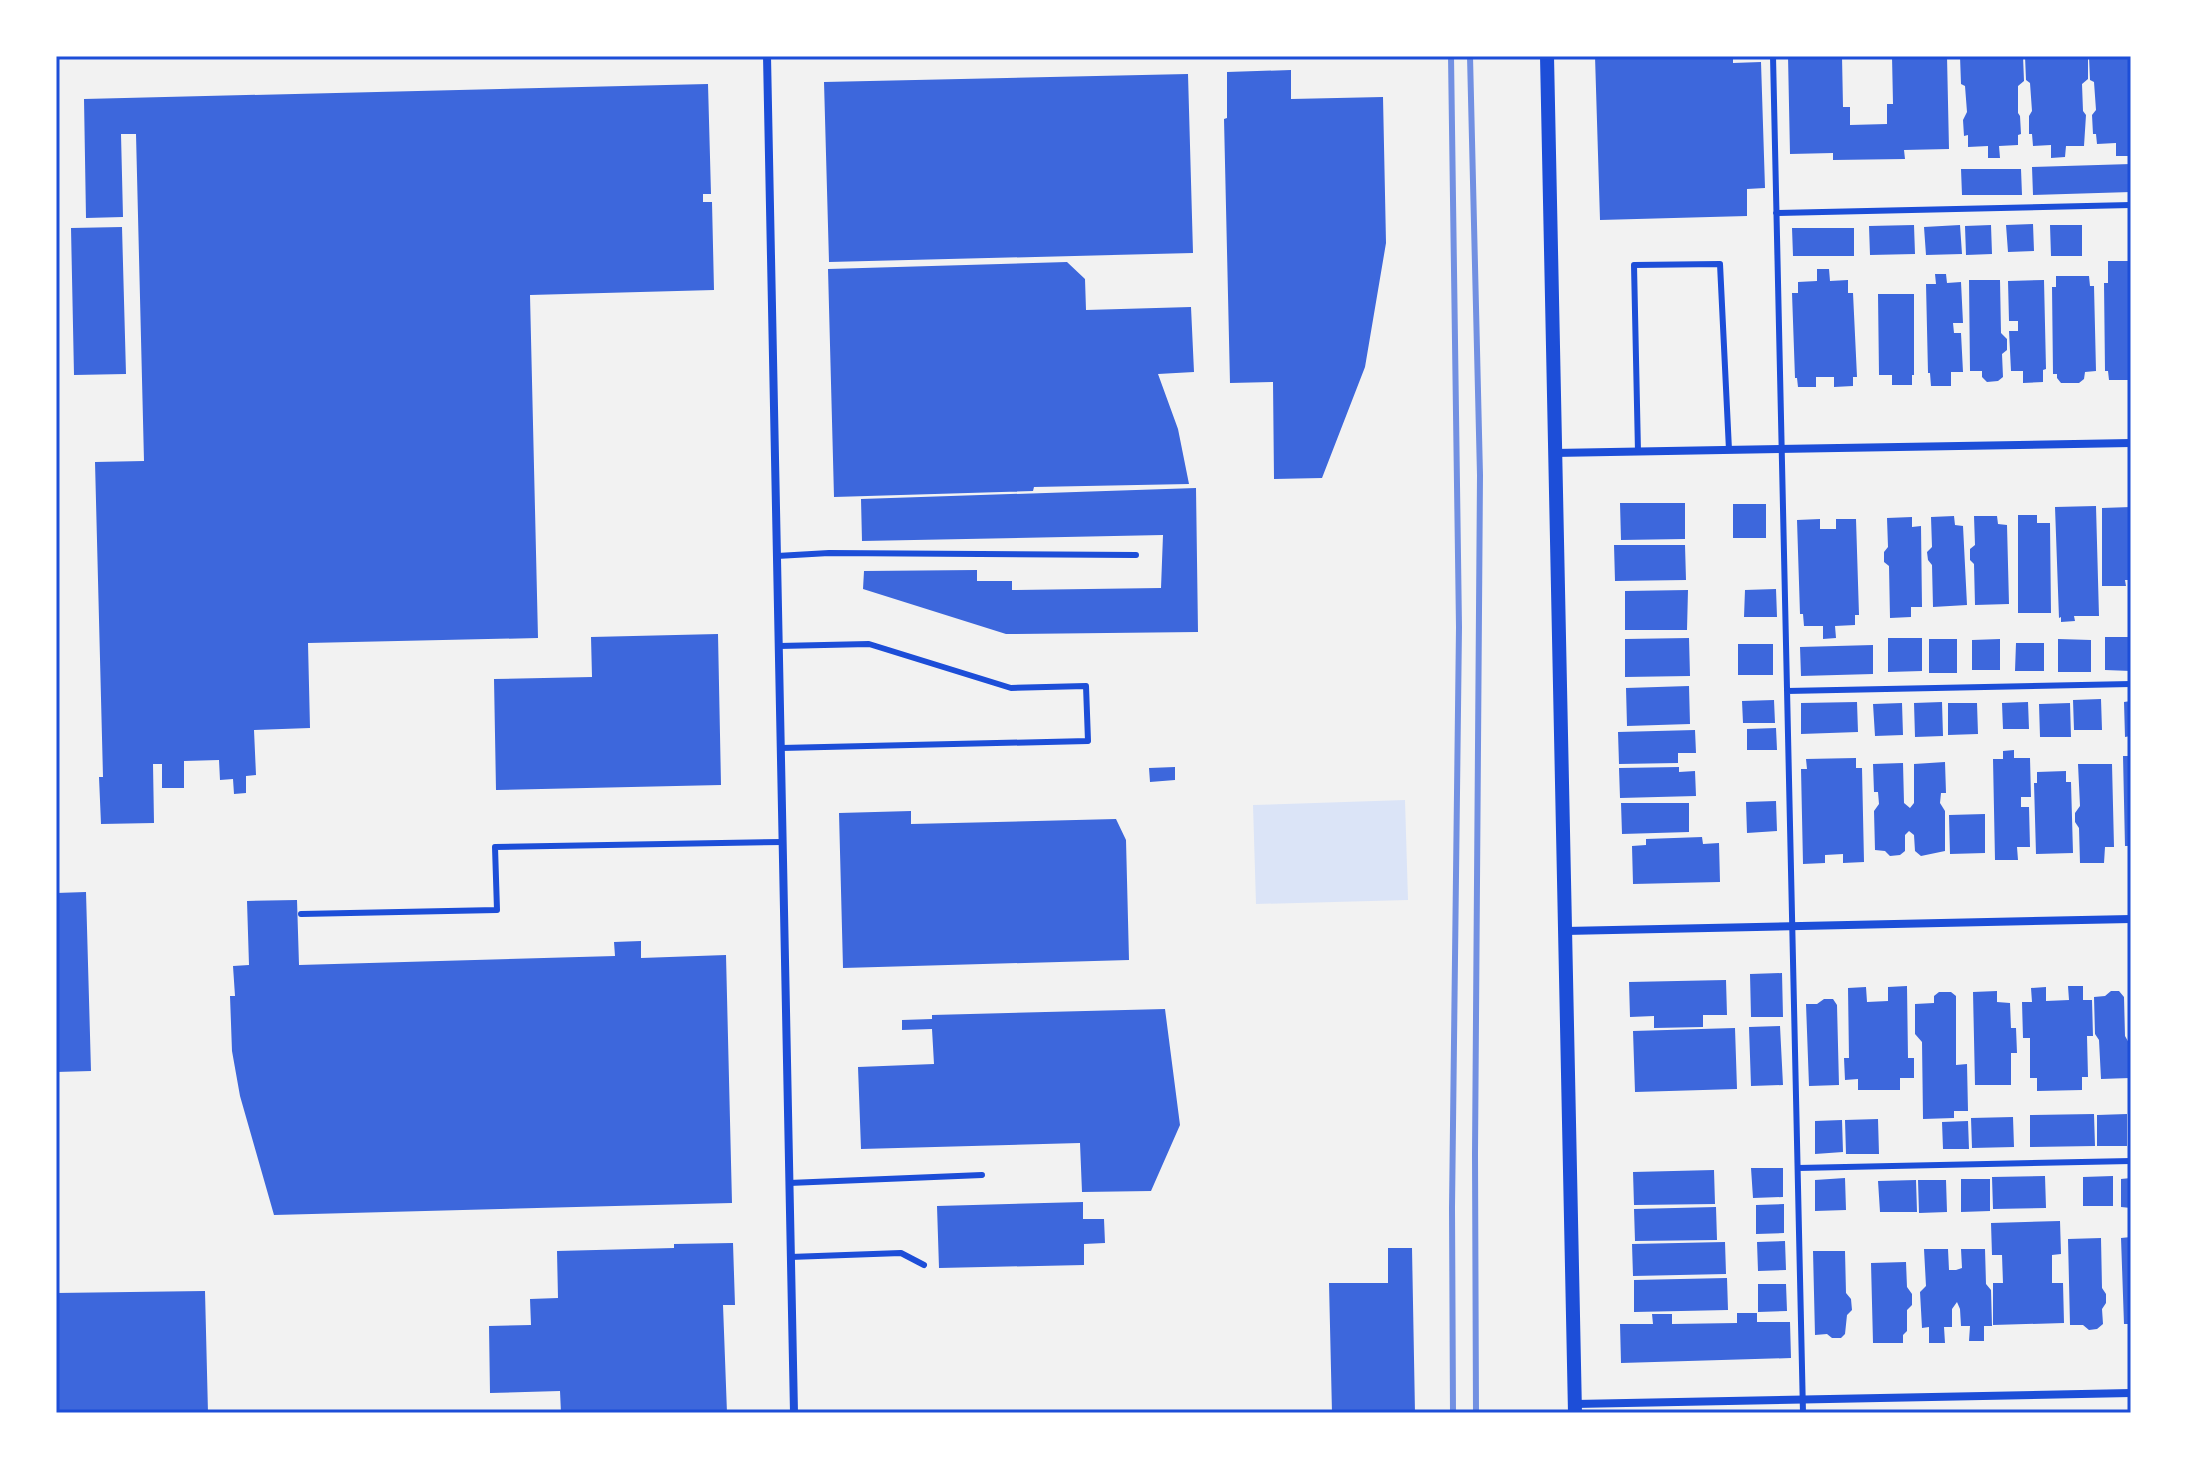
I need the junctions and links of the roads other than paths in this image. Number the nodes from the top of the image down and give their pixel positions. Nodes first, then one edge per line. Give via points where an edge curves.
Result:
1 (767, 56) edge
2 (1547, 56) edge
3 (1773, 56) edge
4 (2131, 205) edge
5 (1776, 213) junction
6 (2131, 443) edge
7 (1781, 449) junction
8 (1729, 450) junction
9 (1638, 452) junction
10 (1554, 453) junction
11 (1136, 555) dead end
12 (777, 556) junction
13 (779, 646) junction
14 (2131, 684) edge
15 (1787, 691) junction
16 (781, 748) junction
17 (783, 842) junction
18 (301, 914) dead end
19 (2131, 919) edge
20 (1792, 926) junction
21 (1565, 931) junction
22 (2131, 1161) edge
23 (1798, 1168) junction
24 (982, 1175) dead end
25 (789, 1183) junction
26 (790, 1257) junction
27 (924, 1265) dead end
28 (2131, 1393) edge
29 (1803, 1399) junction
30 (1575, 1408) edge
31 (794, 1413) edge
32 (1803, 1413) edge

1 - 12 street
2 - 10 street
3 - 5 lane
4 - 5 lane
5 - 7 lane
6 - 7 street
7 - 8 street
7 - 15 lane
8 - 9 street
8 - 9 lane via 1720,264 1634,265
9 - 10 street
10 - 21 street
11 - 12 lane
12 - 13 street
13 - 16 street
13 - 16 lane via 869,644 1011,688 1086,686 1088,741
14 - 15 lane
15 - 20 lane
16 - 17 street
17 - 18 lane via 495,847 497,910
17 - 25 street
19 - 20 street
20 - 21 street
20 - 23 lane
21 - 30 street
22 - 23 lane
23 - 29 lane
24 - 25 lane
25 - 26 street
26 - 27 lane via 901,1253
26 - 31 street
28 - 29 street
29 - 30 street
29 - 32 lane

